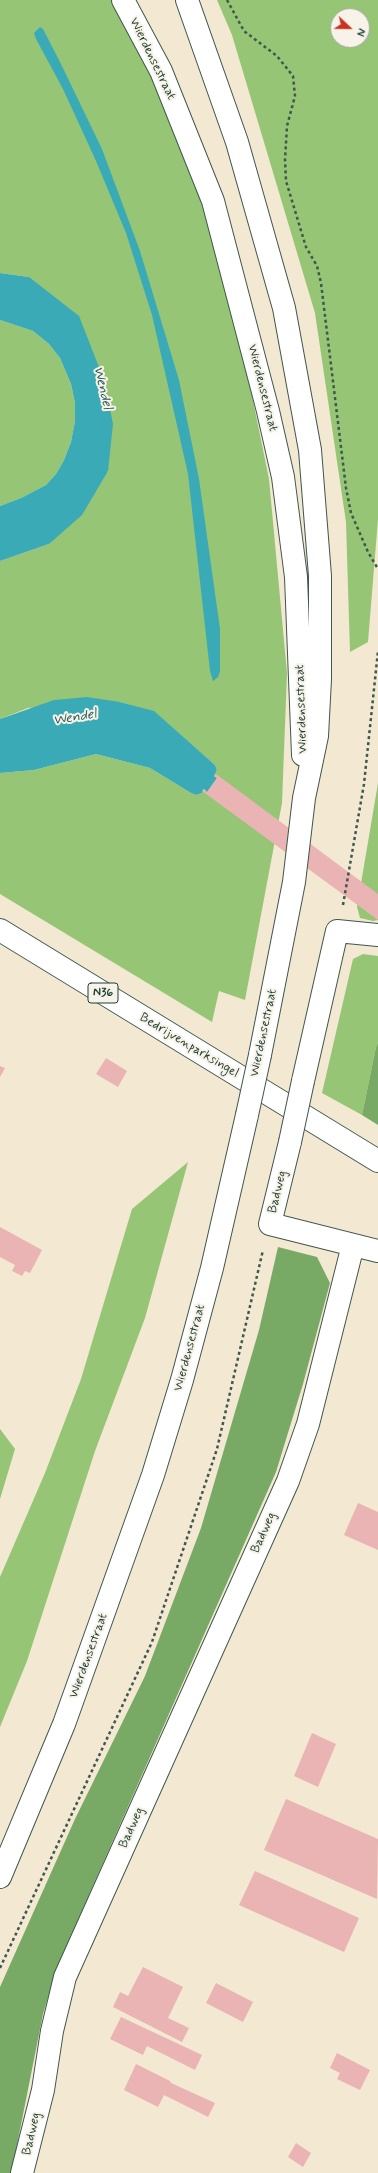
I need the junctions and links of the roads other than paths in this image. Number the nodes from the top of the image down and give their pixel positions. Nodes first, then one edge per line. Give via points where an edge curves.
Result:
1 (124, 0) edge
2 (187, 0) edge
3 (304, 798) junction
4 (0, 930) edge
5 (378, 935) edge
6 (378, 1161) edge
7 (353, 1246) junction
8 (378, 1251) edge
9 (0, 1877) edge
10 (22, 2173) edge

1 - 3 main road, Wierdensestraat via 161,71 212,201 250,339 281,470 296,577
2 - 3 main road, Wierdensestraat via 237,142 284,308 310,450 320,576 320,679 318,736
3 - 9 main road, Wierdensestraat, bridge via 294,882 260,1055 212,1268 182,1380 153,1475 64,1724
4 - 6 main road, Bedrijvenparksingel / N36
5 - 7 main road, Badweg, bridge via 337,931 270,1224
7 - 8 main road
7 - 10 main road, Badweg via 308,1424 288,1481 65,1977 52,2031 43,2090

